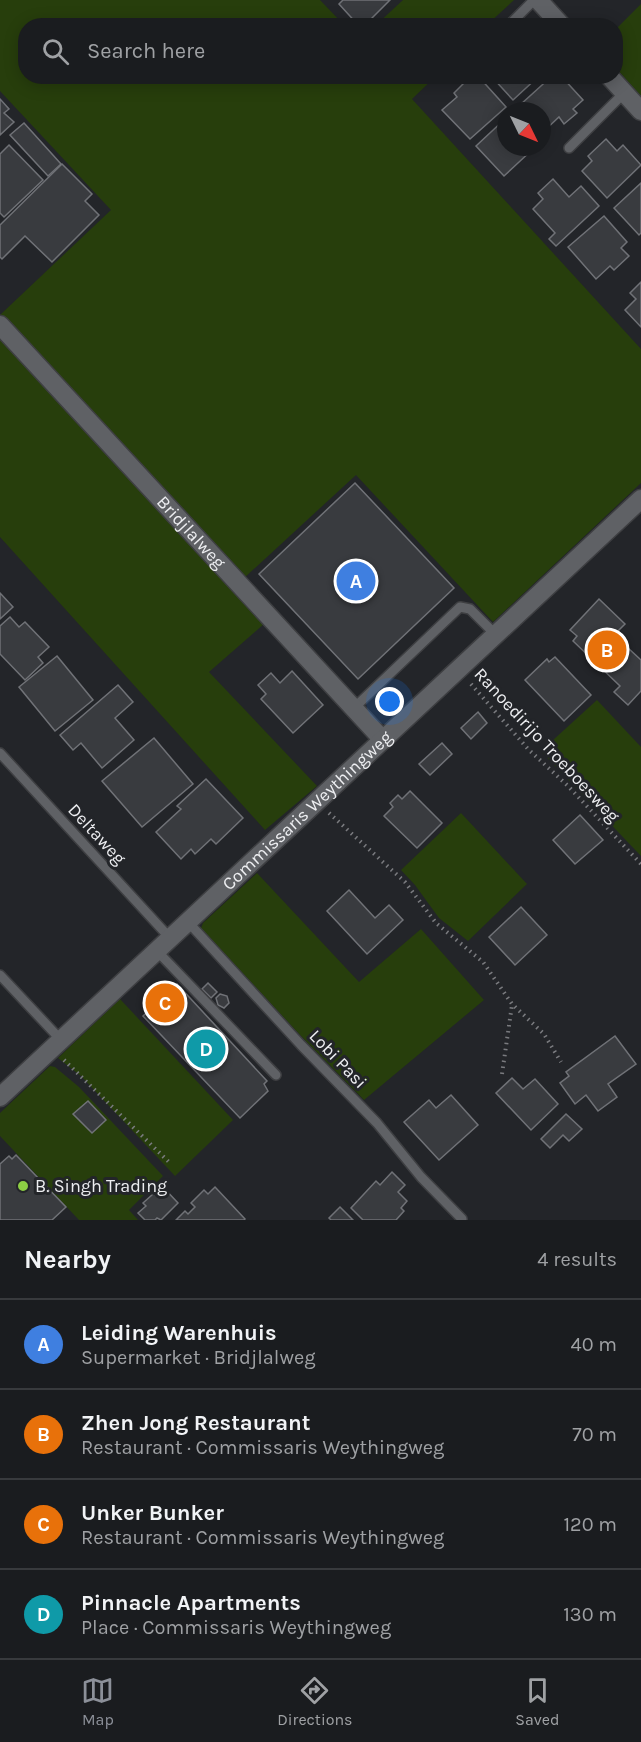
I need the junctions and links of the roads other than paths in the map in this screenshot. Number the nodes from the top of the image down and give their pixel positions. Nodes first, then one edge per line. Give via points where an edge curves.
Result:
1 (536, 0) edge
2 (516, 18) edge
3 (554, 18) edge
4 (616, 84) edge
5 (624, 93) junction
6 (641, 111) edge
7 (569, 148) dead end
8 (0, 324) edge
9 (641, 500) edge
10 (496, 635) junction
11 (354, 708) junction
12 (383, 740) junction
13 (0, 753) edge
14 (188, 922) junction
15 (170, 938) junction
16 (157, 951) junction
17 (0, 975) edge
18 (56, 1044) junction
19 (276, 1075) dead end
20 (0, 1097) edge
21 (462, 1219) edge

1 - 2 lane
1 - 3 main road
4 - 5 main road
5 - 6 main road
5 - 7 lane
8 - 11 main road, Bridjlalweg
9 - 10 main road, Commissaris Weythingweg
10 - 11 lane via 470,609 460,607
10 - 12 main road, Commissaris Weythingweg
11 - 12 main road, Bridjlalweg
12 - 14 main road, Commissaris Weythingweg
13 - 15 lane, Deltaweg
14 - 15 main road, Commissaris Weythingweg
14 - 21 lane, Lobi Pasi
15 - 16 main road, Commissaris Weythingweg
16 - 18 main road, Commissaris Weythingweg
16 - 19 lane
17 - 18 lane
18 - 20 main road, Commissaris Weythingweg

